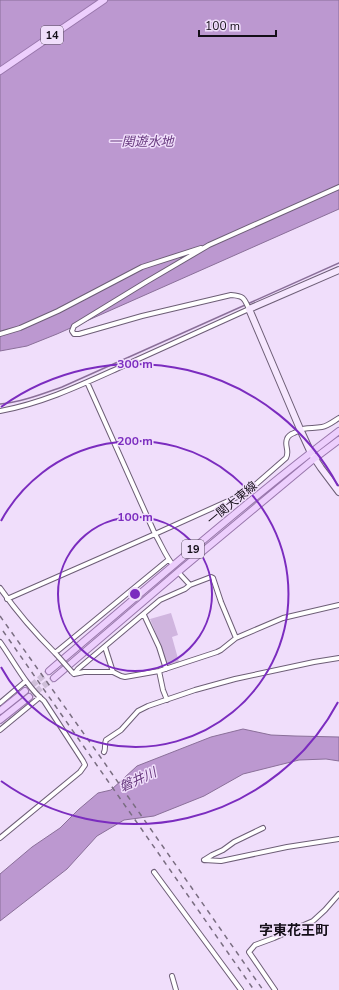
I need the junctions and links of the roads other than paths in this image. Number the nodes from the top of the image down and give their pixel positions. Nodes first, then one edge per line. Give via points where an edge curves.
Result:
1 (104, 0) edge
2 (0, 71) edge
3 (339, 187) edge
4 (209, 245) junction
5 (339, 270) edge
6 (248, 308) junction
7 (0, 334) edge
8 (87, 382) junction
9 (0, 411) edge
10 (339, 418) edge
11 (300, 429) junction
12 (339, 431) edge
13 (339, 440) edge
14 (311, 453) junction
15 (315, 458) junction
16 (339, 492) edge
17 (155, 534) junction
18 (168, 560) junction
19 (173, 565) junction
20 (178, 572) junction
21 (190, 585) junction
22 (0, 588) edge
23 (8, 599) junction
24 (339, 605) edge
25 (144, 615) junction
26 (236, 638) junction
27 (0, 642) edge
28 (105, 647) junction
29 (2, 649) edge
30 (56, 654) junction
31 (339, 658) edge
32 (166, 669) junction
33 (49, 671) tunnel mouth
34 (159, 671) junction
35 (113, 672) junction
36 (73, 673) junction
37 (54, 678) tunnel mouth
38 (26, 681) junction
39 (25, 691) tunnel mouth
40 (28, 697) tunnel mouth
41 (40, 697) junction
42 (167, 700) junction
43 (0, 703) edge
44 (0, 711) edge
45 (0, 720) edge
46 (0, 730) edge
47 (104, 752) dead end
48 (263, 828) dead end
49 (0, 838) edge
50 (339, 839) edge
51 (154, 872) dead end
52 (339, 894) edge
53 (172, 976) dead end
54 (176, 990) edge
55 (242, 990) edge
56 (275, 990) edge

1 - 2 main road, 14
3 - 4 street
4 - 6 street via 74,326 72,331 79,334 232,295 240,295
4 - 7 street via 142,267 58,311
5 - 6 street
6 - 8 street
6 - 11 street
8 - 9 street via 43,401
8 - 17 street
10 - 11 street via 322,427
11 - 14 street
11 - 17 street via 287,439 286,458 246,493
12 - 14 main road, 一関大東線 / 19
13 - 15 main road, 一関大東線 / 19
14 - 15 street
14 - 19 main road, 一関大東線 / 19
15 - 16 street
15 - 20 main road, 一関大東線 / 19
17 - 18 street
17 - 23 street
18 - 19 street
18 - 30 street
19 - 33 main road, 一関大東線 / 19
20 - 21 street
20 - 37 main road, 一関大東線 / 19
21 - 25 street via 160,600
21 - 26 street via 213,578
22 - 23 street
23 - 30 street
24 - 26 street via 283,618
25 - 28 street
25 - 32 street
26 - 32 street via 222,650
27 - 29 street
28 - 35 street
28 - 36 street
29 - 38 street
30 - 36 street, bridge
31 - 42 street via 235,679
32 - 34 street
34 - 35 street via 123,677
34 - 42 street
35 - 36 street
38 - 41 street
38 - 43 street
39 - 44 main road
40 - 45 main road
41 - 46 street
41 - 49 street via 85,765 80,772
42 - 47 street via 138,711 121,730 106,740
48 - 50 street via 204,860 221,861
51 - 55 street
52 - 56 street via 313,920 255,945 249,952
53 - 54 street

